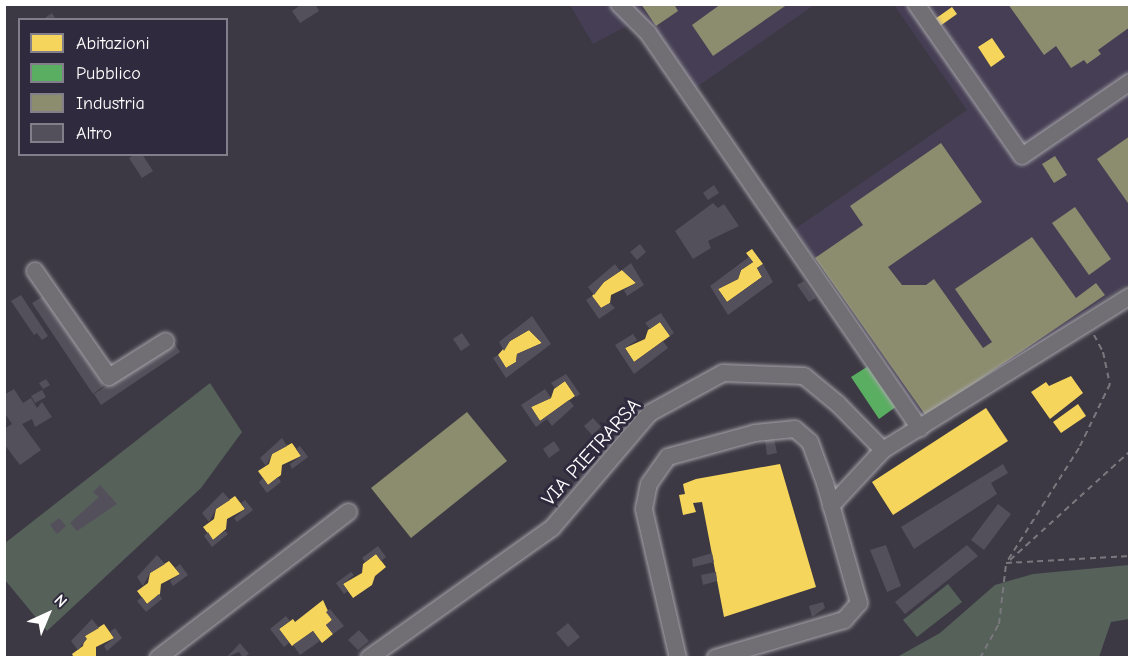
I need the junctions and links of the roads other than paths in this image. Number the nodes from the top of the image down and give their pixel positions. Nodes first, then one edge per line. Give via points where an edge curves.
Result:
1 (619, 4) edge
2 (916, 4) edge
3 (1130, 82) edge
4 (35, 271) dead end
5 (1130, 296) edge
6 (166, 341) dead end
7 (920, 429) junction
8 (883, 450) junction
9 (831, 506) junction
10 (348, 512) dead end
11 (158, 657) edge
12 (369, 657) edge
13 (678, 657) edge
14 (715, 657) edge

1 - 7 street via 648,33
2 - 3 street via 1022,156
4 - 6 street via 109,376
5 - 7 street
7 - 8 street
8 - 9 street
8 - 12 street, VIA PIETRARSA via 804,376 723,374 650,413 552,528
9 - 13 street via 810,441 795,429 755,433 668,457 649,484 644,509
9 - 14 street via 859,603 844,620
10 - 11 street

